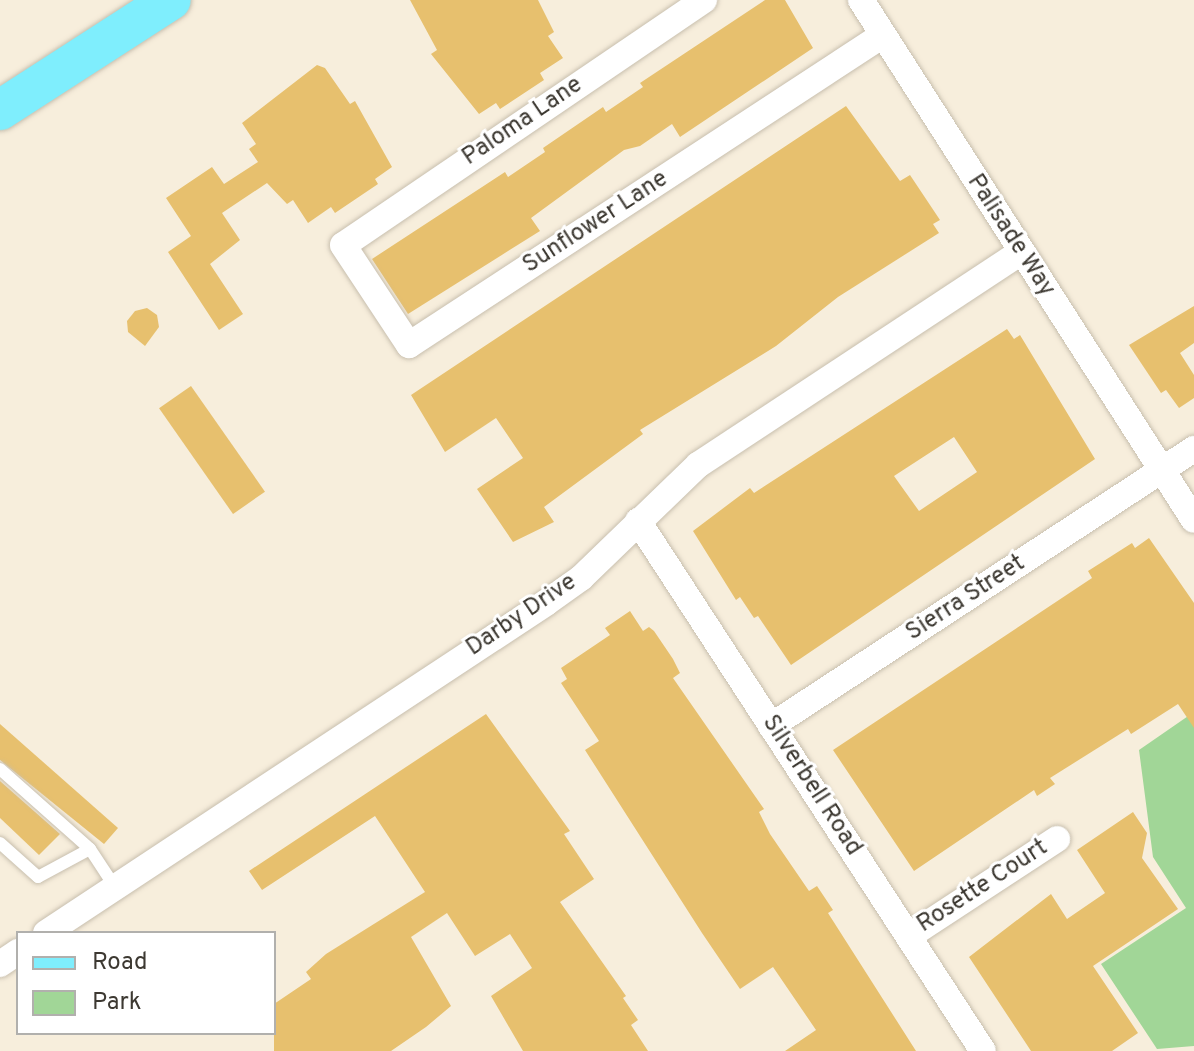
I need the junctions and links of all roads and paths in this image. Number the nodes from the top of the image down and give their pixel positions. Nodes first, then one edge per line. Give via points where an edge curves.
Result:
1 (171, 0) edge
2 (704, 0) edge
3 (861, 0) edge
4 (883, 35) junction
5 (0, 110) edge
6 (343, 245) joint
7 (1021, 252) junction
8 (1194, 449) edge
9 (1161, 471) junction
10 (1194, 520) edge
11 (638, 521) junction
12 (771, 726) junction
13 (0, 769) edge
14 (1057, 839) dead end
15 (0, 843) edge
16 (90, 849) junction
17 (115, 887) junction
18 (49, 931) edge
19 (909, 936) junction
20 (983, 1051) edge

1 - 5 main road
2 - 6 street, Paloma Lane
3 - 4 street, Palisade Way
4 - 6 street, Sunflower Lane via 409,345
4 - 7 street, Palisade Way
7 - 9 street, Palisade Way
7 - 11 street, Darby Drive via 698,465
8 - 9 street
9 - 10 street, Palisade Way
9 - 12 street, Sierra Street
11 - 12 street, Silverbell Road
11 - 17 street, Darby Drive via 581,578 546,603
12 - 19 street, Silverbell Road
13 - 16 lane
14 - 19 street, Rosette Court
15 - 16 lane via 38,877
16 - 17 lane
17 - 18 street, Darby Drive
19 - 20 street, Silverbell Road

